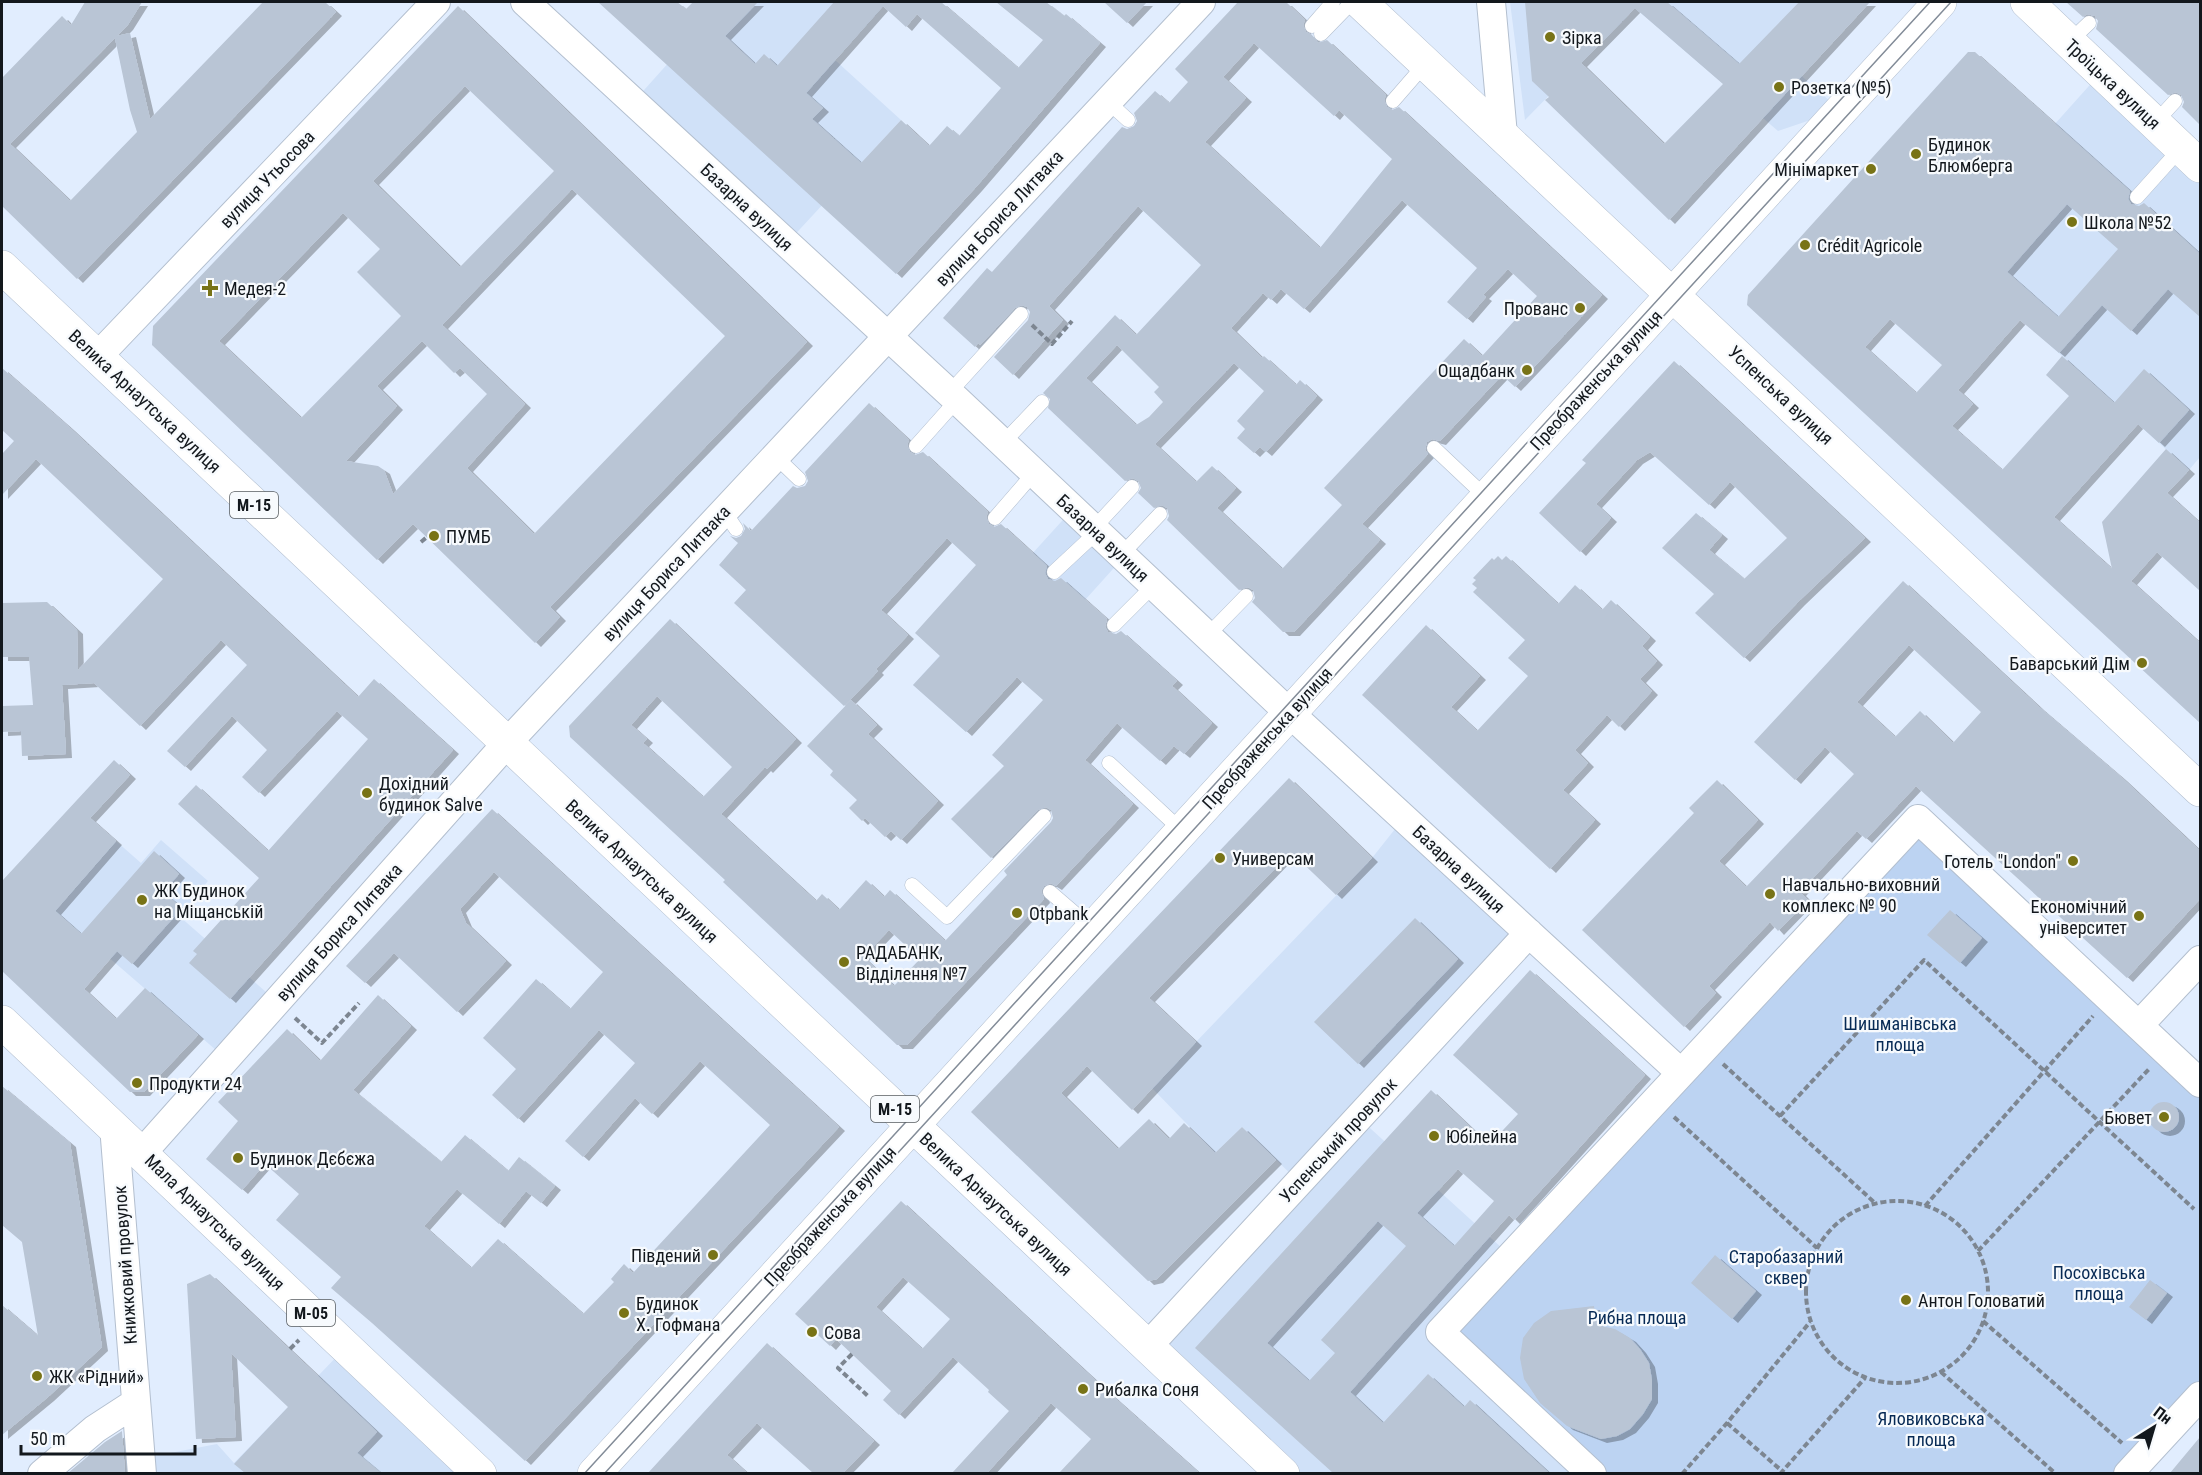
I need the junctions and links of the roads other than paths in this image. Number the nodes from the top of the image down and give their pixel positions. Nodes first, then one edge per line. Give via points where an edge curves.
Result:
1 (436, 2) edge
2 (525, 2) edge
3 (1201, 2) edge
4 (1333, 2) edge
5 (1352, 2) edge
6 (1360, 2) edge
7 (1491, 2) edge
8 (1940, 2) edge
9 (2027, 2) edge
10 (1426, 63) junction
11 (1393, 101) dead end
12 (1107, 102) junction
13 (1128, 120) dead end
14 (1503, 135) junction
15 (2191, 157) edge
16 (2137, 197) dead end
17 (2, 267) edge
18 (1674, 295) junction
19 (1021, 314) road end
20 (888, 336) junction
21 (98, 356) junction
22 (953, 396) junction
23 (1042, 402) dead end
24 (1003, 442) junction
25 (916, 446) dead end
26 (1434, 448) dead end
27 (775, 456) junction
28 (1034, 474) junction
29 (799, 479) dead end
30 (1132, 487) dead end
31 (1487, 498) junction
32 (1160, 514) dead end
33 (994, 518) dead end
34 (1096, 530) junction
35 (1121, 555) junction
36 (1054, 572) dead end
37 (1154, 585) junction
38 (1246, 596) dead end
39 (1114, 625) dead end
40 (1207, 636) junction
41 (1290, 712) junction
42 (507, 743) junction
43 (1109, 763) dead end
44 (2200, 789) edge
45 (1044, 816) dead end
46 (1182, 831) junction
47 (912, 885) dead end
48 (1050, 892) dead end
49 (1093, 928) junction
50 (1529, 933) junction
51 (2200, 960) edge
52 (2, 1022) edge
53 (2139, 1025) junction
54 (1681, 1073) junction
55 (2200, 1083) edge
56 (114, 1126) junction
57 (913, 1126) junction
58 (142, 1153) junction
59 (1147, 1347) junction
60 (2200, 1396) edge
61 (135, 1403) junction
62 (2135, 1467) edge
63 (42, 1473) edge
64 (142, 1473) edge
65 (480, 1473) edge
66 (594, 1473) edge
67 (1283, 1473) edge
68 (1592, 1473) edge

1 - 21 street, вулиця Утьосова
2 - 20 street, Базарна вулиця
3 - 12 street, вулиця Бориса Литвака
4 - 5 lane via 1316,30
6 - 10 main road, Успенська вулиця
7 - 14 street
8 - 18 main road, Преображенська вулиця
9 - 15 main road, Троїцька вулиця via 2079,33 2165,112
10 - 11 lane
10 - 14 main road, Успенська вулиця
12 - 13 lane
12 - 20 street, вулиця Бориса Литвака
14 - 18 main road, Успенська вулиця
15 - 16 lane
17 - 21 main road, Велика Арнаутська вулиця / М-15
18 - 31 main road, Преображенська вулиця
18 - 44 main road, Успенська вулиця
19 - 22 lane
20 - 22 street, Базарна вулиця
20 - 27 street, вулиця Бориса Литвака
21 - 42 main road, Велика Арнаутська вулиця / М-15
22 - 24 street, Базарна вулиця
22 - 25 lane
23 - 24 lane
24 - 28 street, Базарна вулиця
26 - 31 lane
27 - 29 lane
27 - 42 street, вулиця Бориса Литвака via 730,520
28 - 33 lane
28 - 34 street, Базарна вулиця
30 - 34 lane
31 - 41 main road, Преображенська вулиця
32 - 35 lane
34 - 35 street, Базарна вулиця
34 - 36 lane
35 - 37 street, Базарна вулиця
37 - 39 lane
37 - 40 street, Базарна вулиця
38 - 40 lane
40 - 41 street, Базарна вулиця
41 - 46 main road, Преображенська вулиця
41 - 50 street, Базарна вулиця
42 - 57 main road, Велика Арнаутська вулиця / М-15
42 - 58 street, вулиця Бориса Литвака
43 - 46 lane
45 - 47 lane via 1015,856 947,917
46 - 49 main road, Преображенська вулиця
48 - 49 lane
49 - 57 main road, Преображенська вулиця
50 - 54 street, Базарна вулиця
50 - 59 street, Успенський провулок
51 - 53 street
52 - 56 main road, Мала Арнаутська вулиця / М-05
53 - 54 street via 1918,819
53 - 55 street
54 - 68 street via 1440,1332
56 - 58 main road, Мала Арнаутська вулиця / М-05
56 - 61 street, Книжковий провулок
57 - 59 main road, Велика Арнаутська вулиця / М-15
57 - 66 main road, Преображенська вулиця
58 - 65 main road, Мала Арнаутська вулиця / М-05
59 - 67 main road, Велика Арнаутська вулиця / М-15
60 - 62 street
61 - 63 street via 95,1429
61 - 64 street, Книжковий провулок

